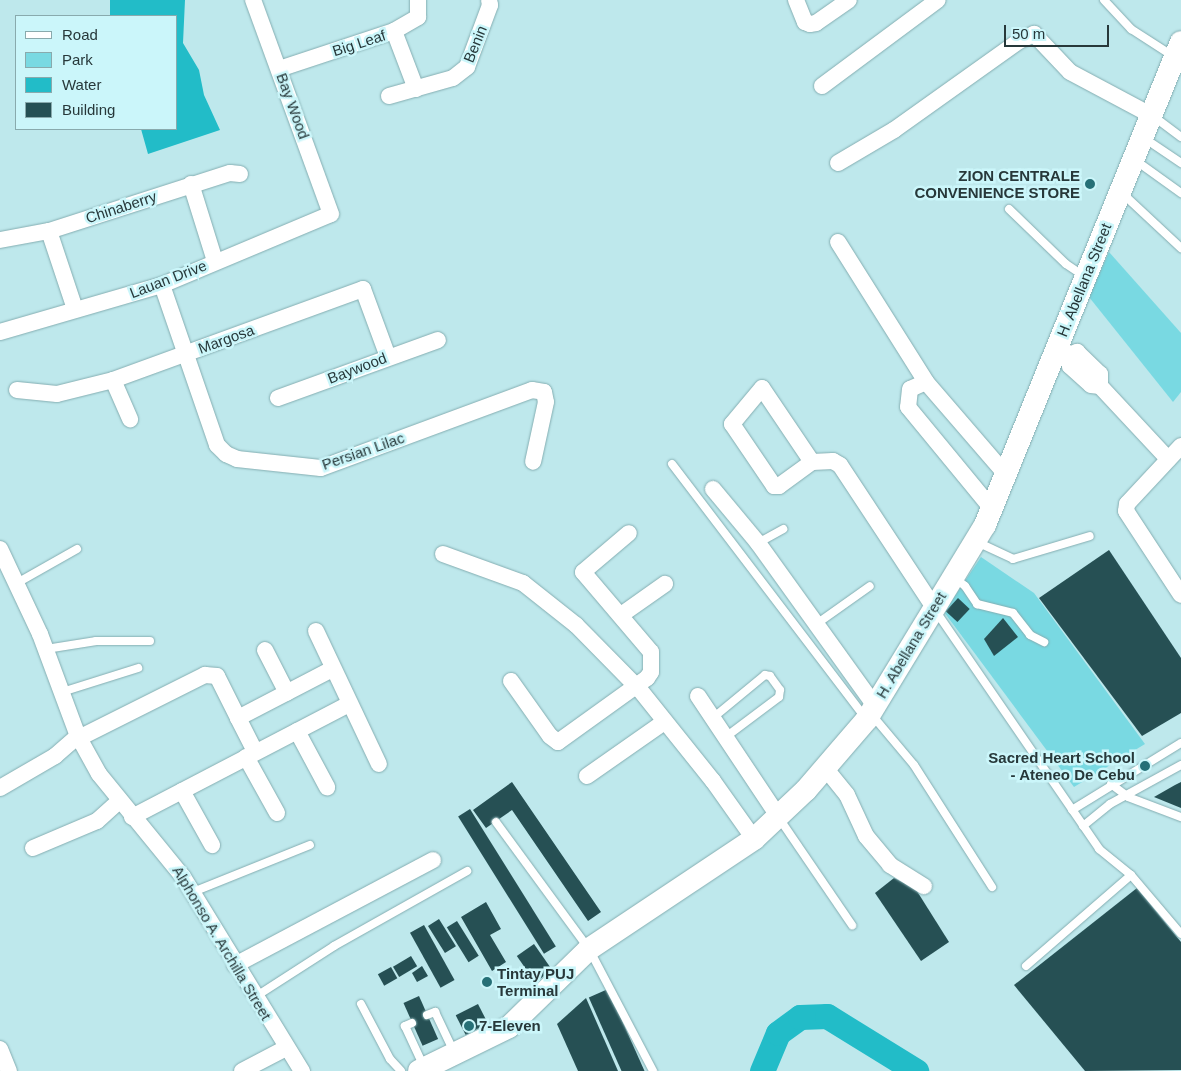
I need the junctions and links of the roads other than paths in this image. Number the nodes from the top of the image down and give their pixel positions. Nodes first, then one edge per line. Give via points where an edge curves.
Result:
1 (253, 0) edge
2 (418, 0) edge
3 (489, 0) edge
4 (796, 0) edge
5 (849, 0) edge
6 (938, 0) edge
7 (1104, 0) edge
8 (394, 32) junction
9 (1178, 50) edge
10 (279, 69) junction
11 (822, 86) dead end
12 (416, 89) junction
13 (389, 96) dead end
14 (1152, 115) junction
15 (1143, 137) junction
16 (1181, 137) edge
17 (1134, 159) junction
18 (838, 163) dead end
19 (1181, 163) edge
20 (240, 174) dead end
21 (190, 184) junction
22 (1121, 191) junction
23 (1181, 193) edge
24 (1009, 209) dead end
25 (332, 214) joint
26 (49, 230) junction
27 (0, 240) edge
28 (838, 242) dead end
29 (1181, 248) edge
30 (214, 261) junction
31 (1085, 277) junction
32 (162, 285) junction
33 (75, 309) junction
34 (0, 332) edge
35 (438, 340) dead end
36 (1064, 350) junction
37 (187, 354) junction
38 (388, 356) junction
39 (113, 380) junction
40 (926, 382) junction
41 (17, 390) dead end
42 (278, 398) dead end
43 (130, 419) dead end
44 (1181, 446) edge
45 (1168, 459) junction
46 (532, 462) dead end
47 (812, 462) junction
48 (672, 464) dead end
49 (1007, 476) junction
50 (713, 489) dead end
51 (992, 509) junction
52 (783, 529) dead end
53 (629, 532) dead end
54 (1090, 536) dead end
55 (976, 541) junction
56 (758, 543) junction
57 (0, 549) edge
58 (77, 549) dead end
59 (443, 554) dead end
60 (952, 576) junction
61 (665, 584) dead end
62 (870, 586) dead end
63 (1179, 588) edge
64 (20, 590) junction
65 (933, 606) junction
66 (622, 614) junction
67 (815, 625) junction
68 (316, 631) dead end
69 (43, 641) junction
70 (150, 641) dead end
71 (1044, 642) dead end
72 (265, 650) dead end
73 (138, 668) dead end
74 (332, 669) junction
75 (511, 681) dead end
76 (637, 688) junction
77 (62, 692) junction
78 (287, 692) junction
79 (698, 696) dead end
80 (349, 704) junction
81 (871, 713) junction
82 (714, 717) junction
83 (238, 718) junction
84 (664, 722) junction
85 (297, 731) junction
86 (727, 736) junction
87 (79, 737) junction
88 (1181, 743) edge
89 (251, 754) junction
90 (379, 764) dead end
91 (1181, 765) edge
92 (826, 769) junction
93 (587, 776) dead end
94 (1111, 784) junction
95 (0, 788) edge
96 (327, 788) dead end
97 (182, 791) junction
98 (1128, 797) junction
99 (119, 801) junction
100 (1072, 810) junction
101 (277, 813) dead end
102 (778, 816) junction
103 (132, 817) junction
104 (1181, 817) edge
105 (496, 822) dead end
106 (1083, 826) junction
107 (754, 839) junction
108 (212, 845) dead end
109 (310, 845) dead end
110 (33, 848) dead end
111 (434, 860) dead end
112 (468, 872) dead end
113 (1131, 875) junction
114 (924, 886) dead end
115 (992, 887) dead end
116 (193, 892) junction
117 (852, 925) dead end
118 (1181, 934) edge
119 (589, 948) junction
120 (235, 965) junction
121 (1026, 966) dead end
122 (255, 996) junction
123 (361, 1004) dead end
124 (427, 1015) dead end
125 (412, 1023) dead end
126 (286, 1048) junction
127 (0, 1049) edge
128 (455, 1054) junction
129 (421, 1070) edge
130 (9, 1071) edge
131 (242, 1071) edge
132 (302, 1071) edge
133 (401, 1071) edge
134 (653, 1071) edge

1 - 10 street, Bay Wood
2 - 8 street, Big Leaf via 418,17
3 - 12 street, Benin via 490,6 467,67 453,78
4 - 5 street via 805,22 810,24
6 - 11 street
7 - 9 lane via 1131,29 1157,49
8 - 10 street, Big Leaf
8 - 12 street
9 - 14 main road, H. Abellana Street
10 - 25 street, Bay Wood
12 - 13 street, Benin
14 - 15 main road, H. Abellana Street
14 - 16 lane
14 - 18 street via 1070,72 1034,34 1019,41 894,130
15 - 17 main road, H. Abellana Street
15 - 19 lane
17 - 22 main road, H. Abellana Street
17 - 23 lane
20 - 21 street, Chinaberry via 230,173
21 - 26 street, Chinaberry
21 - 30 street
22 - 29 lane
22 - 31 main road, H. Abellana Street
24 - 31 lane via 1066,264
25 - 30 street, Lauan Drive
26 - 27 street, Chinaberry
26 - 33 street
28 - 40 street
30 - 32 street, Lauan Drive
31 - 36 main road, H. Abellana Street
32 - 33 street, Lauan Drive
32 - 37 street, Persian Lilac
33 - 34 street, Lauan Drive
35 - 38 street, Baywood
36 - 45 street via 1077,352 1100,374 1100,386
36 - 49 main road, H. Abellana Street
37 - 38 street, Margosa via 363,288
37 - 39 street, Margosa
37 - 46 street, Persian Lilac via 217,445 237,459 321,468 532,390 544,392 546,402
38 - 42 street, Baywood
39 - 41 street, Margosa via 57,394
39 - 43 street
40 - 49 street
40 - 51 street via 910,389 908,407
44 - 45 street
45 - 63 street via 1127,504 1126,511
47 - 47 street via 801,446 762,388 734,420 733,428 776,487
47 - 65 street via 833,461 840,465
48 - 81 lane
49 - 51 main road, H. Abellana Street
50 - 56 street
51 - 55 main road, H. Abellana Street
52 - 56 lane
53 - 66 street via 583,572
54 - 55 lane via 1013,559
55 - 60 main road, H. Abellana Street
56 - 67 street
57 - 64 street
58 - 64 lane
59 - 76 street via 523,583 576,625
60 - 65 main road, H. Abellana Street
60 - 71 lane via 965,586 977,604 1013,613 1030,635
61 - 66 street
62 - 67 lane
64 - 69 street, Alphonso A. Archilla Street
65 - 81 main road, H. Abellana Street
65 - 100 lane
66 - 76 street via 651,652 651,672
67 - 81 street
68 - 74 street
69 - 70 lane
69 - 77 street, Alphonso A. Archilla Street
72 - 78 street
73 - 77 lane
74 - 78 street
74 - 80 street
75 - 76 street via 550,736 558,742
76 - 84 street
77 - 87 street, Alphonso A. Archilla Street
78 - 83 street
79 - 82 street
80 - 85 street
80 - 90 street
81 - 92 main road, H. Abellana Street
81 - 115 lane via 914,765
82 - 86 street
82 - 86 lane via 765,675 770,676 780,690 779,697
83 - 87 street via 218,676 212,674
83 - 89 street
84 - 93 street
84 - 107 street via 713,781
85 - 89 street
85 - 96 street
86 - 102 street
87 - 95 street via 55,756
87 - 99 street, Alphonso A. Archilla Street
88 - 94 lane
89 - 97 street
89 - 101 street
91 - 98 lane
92 - 102 main road, H. Abellana Street
92 - 114 street via 847,795 866,836 890,865
94 - 98 lane
94 - 100 lane
97 - 103 street
97 - 108 street
98 - 104 lane
98 - 106 lane via 1110,804
99 - 103 street, Alphonso A. Archilla Street
99 - 110 street via 98,821
100 - 106 lane
102 - 107 main road, H. Abellana Street
102 - 117 lane
103 - 116 street, Alphonso A. Archilla Street via 172,861
105 - 119 lane
106 - 113 lane via 1099,849
107 - 119 main road, H. Abellana Street
109 - 116 lane
111 - 120 street
112 - 122 lane via 334,946
113 - 118 lane
113 - 121 lane
116 - 120 street, Alphonso A. Archilla Street
119 - 128 main road, H. Abellana Street via 509,1027
119 - 134 lane
120 - 122 street, Alphonso A. Archilla Street
122 - 126 street, Alphonso A. Archilla Street
123 - 133 lane via 390,1059
124 - 128 lane via 434,1012
125 - 129 lane via 405,1026
126 - 131 street
126 - 132 street, Alphonso A. Archilla Street
127 - 130 street
128 - 129 main road, H. Abellana Street

